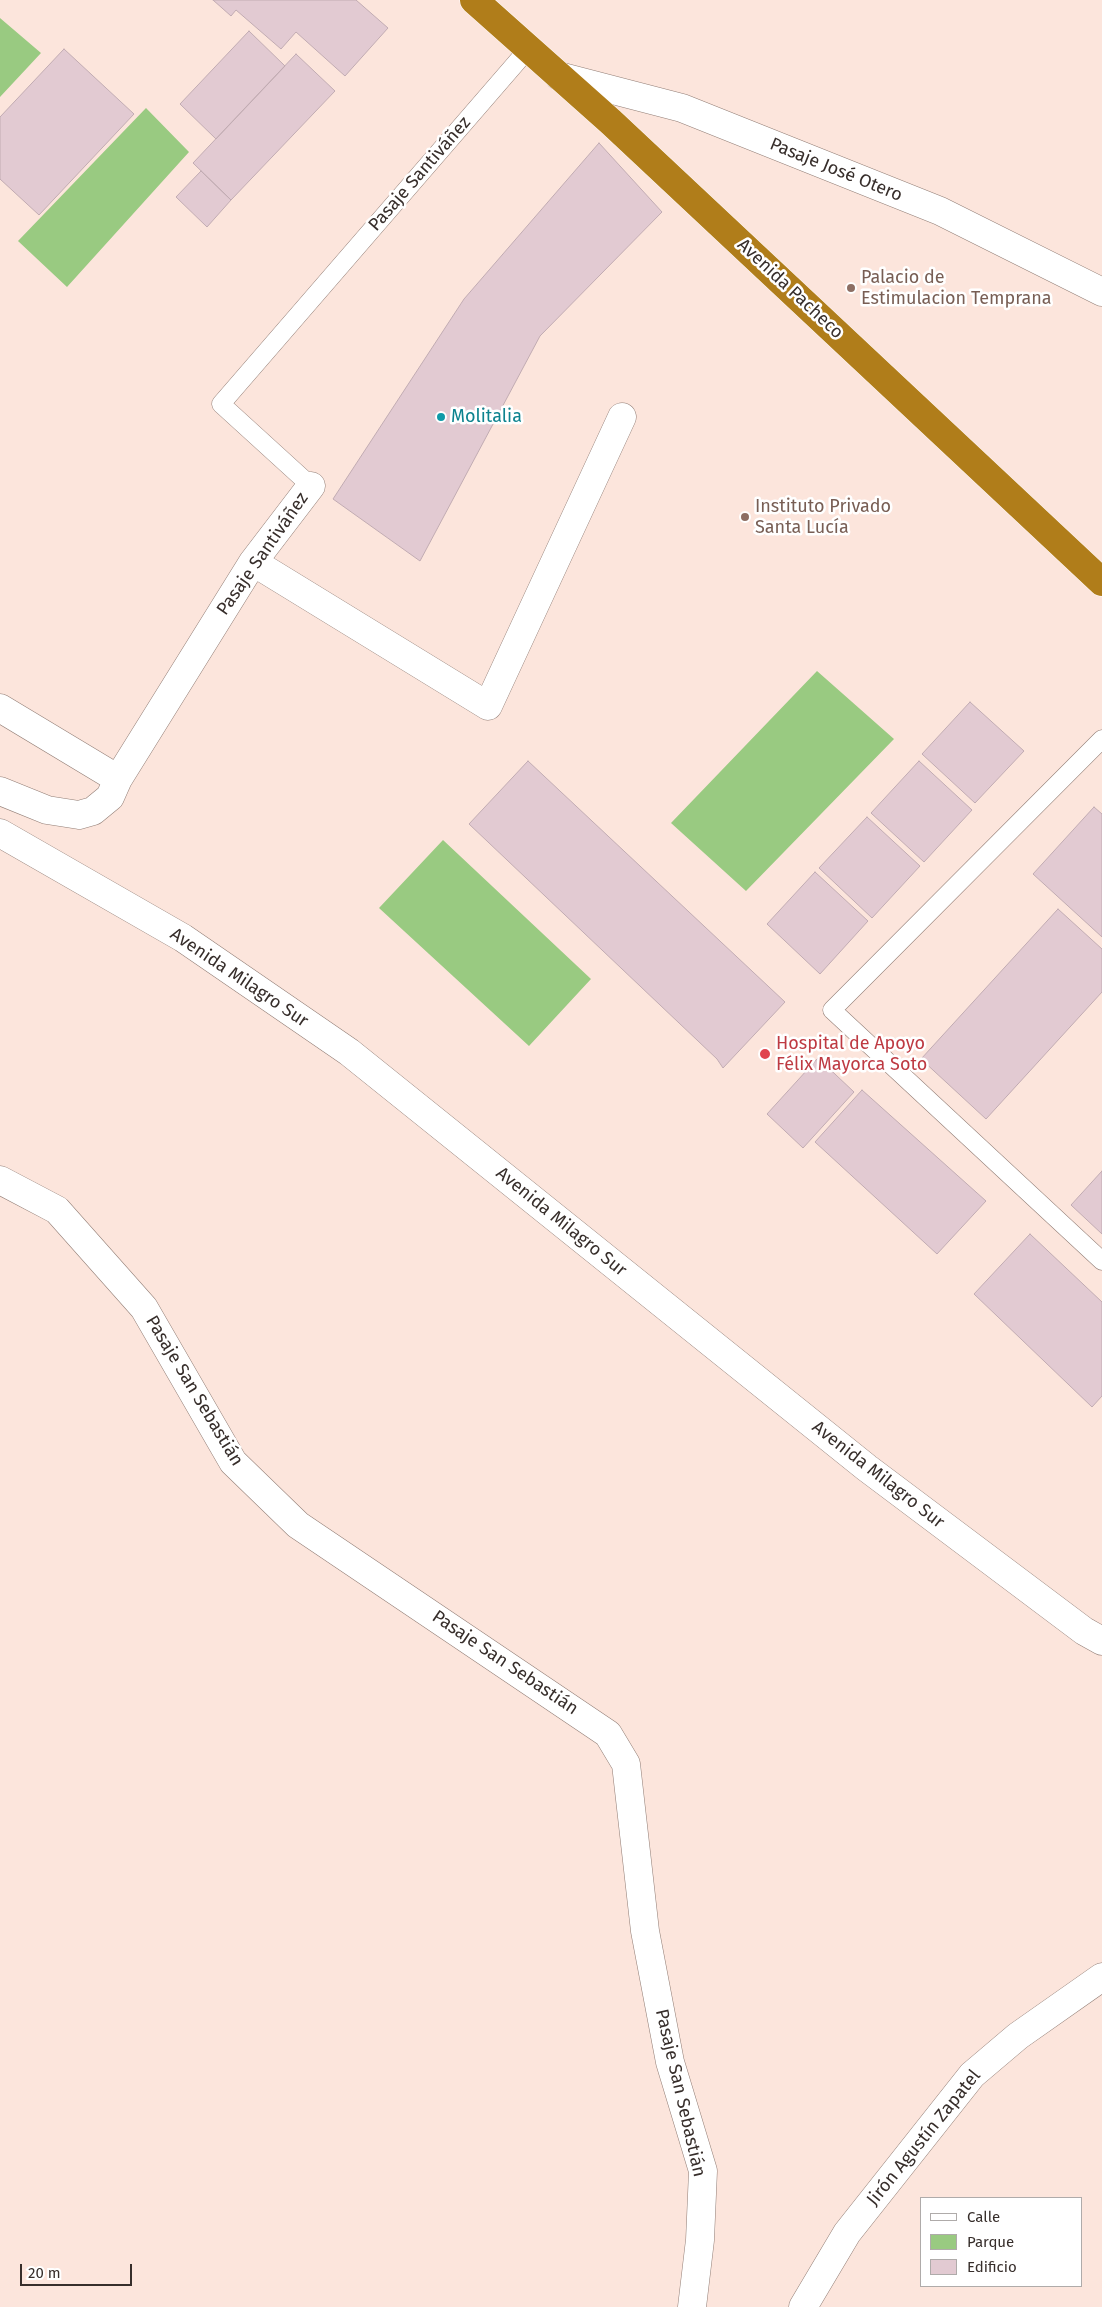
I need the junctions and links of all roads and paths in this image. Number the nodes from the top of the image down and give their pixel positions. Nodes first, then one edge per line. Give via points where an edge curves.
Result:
1 (474, 0) edge
2 (529, 48) junction
3 (559, 76) junction
4 (1102, 292) edge
5 (622, 417) dead end
6 (311, 486) joint
7 (253, 562) junction
8 (1102, 582) edge
9 (0, 708) edge
10 (1102, 739) edge
11 (118, 779) junction
12 (0, 791) edge
13 (0, 833) edge
14 (0, 1180) edge
15 (1102, 1261) edge
16 (1102, 1641) edge
17 (1102, 1977) edge
18 (692, 2307) edge
19 (803, 2307) edge

1 - 2 highway, Avenida Pacheco
2 - 3 highway, Avenida Pacheco
2 - 6 lane, Pasaje Santiváñez via 221,404
3 - 4 street, Pasaje José Otero via 682,108 940,211
3 - 8 highway, Avenida Pacheco
5 - 7 street via 488,706
6 - 7 street, Pasaje Santiváñez
7 - 11 street, Pasaje Santiváñez
9 - 11 street
10 - 15 lane via 832,1010
11 - 12 street, Pasaje Santiváñez via 110,797 93,811 79,814 47,810
13 - 16 street, Avenida Milagro Sur via 183,938 349,1052 867,1468 1084,1631
14 - 18 street, Pasaje San Sebastián via 57,1210 144,1308 233,1462 298,1525 608,1734 626,1764 645,1932 670,2062 703,2171 700,2240
17 - 19 street, Jirón Agustín Zapatel via 1018,2036 972,2075 847,2233

